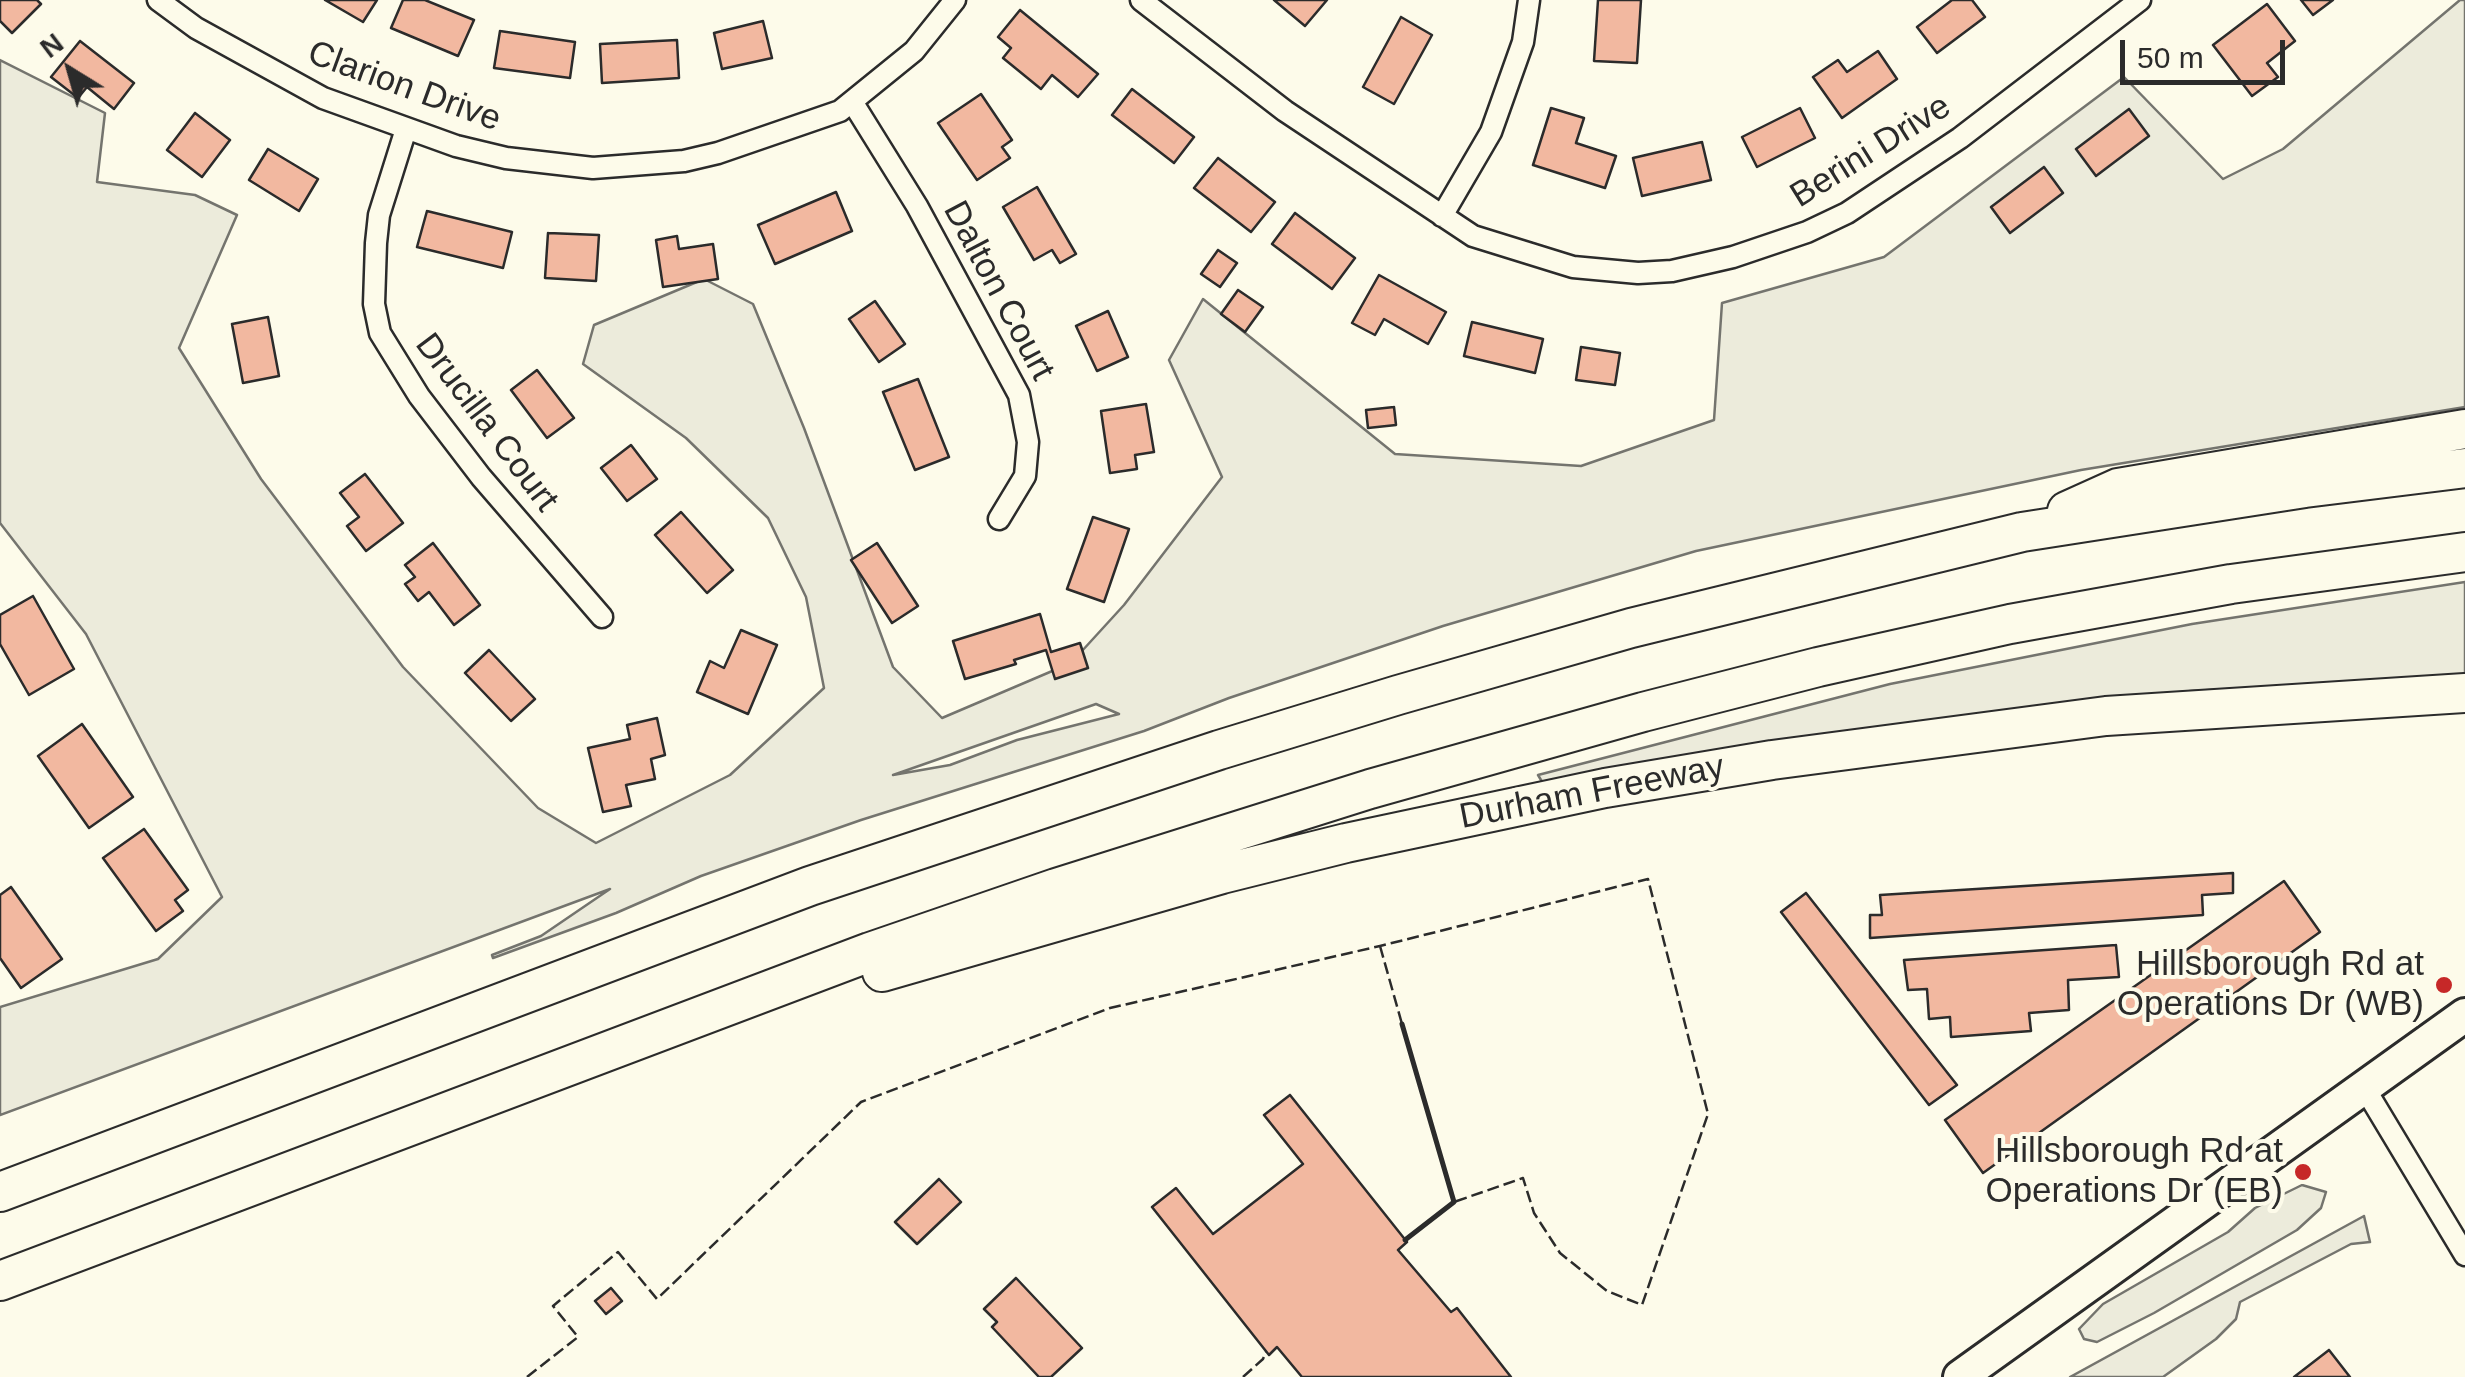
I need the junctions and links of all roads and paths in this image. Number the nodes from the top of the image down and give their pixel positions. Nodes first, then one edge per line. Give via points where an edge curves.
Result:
1 (158, 0) edge
2 (956, 0) edge
3 (1141, 0) edge
4 (1528, 0) edge
5 (2140, 0) edge
6 (853, 103) junction
7 (406, 129) junction
8 (1442, 216) junction
9 (2465, 429) edge
10 (2465, 468) edge
11 (998, 519) dead end
12 (2022, 532) junction
13 (2465, 552) edge
14 (602, 617) dead end
15 (2465, 692) edge
16 (738, 1000) junction
17 (2465, 1015) edge
18 (2364, 1087) junction
19 (0, 1192) edge
20 (2465, 1255) edge
21 (0, 1282) edge
22 (1960, 1377) edge

1 - 7 street, Clarion Drive via 323,98
2 - 6 street, Clarion Drive via 914,51
3 - 8 street, Berini Drive via 1285,111
4 - 8 street via 1523,42 1492,132
5 - 8 street, Berini Drive via 1890,188 1772,245 1690,268 1638,273 1533,256 1474,236
6 - 7 street, Clarion Drive via 718,154 593,168 506,158
6 - 11 street, Dalton Court via 1019,396 1028,442 1025,476
7 - 14 street, Drucilla Court via 378,229 374,304 380,333 481,478
9 - 12 highway via 2118,488
10 - 12 highway
12 - 19 highway via 1632,628 1219,750 810,886
13 - 16 highway via 2010,624 1644,712 1230,832
15 - 16 highway, Durham Freeway via 2106,716 1605,788 1222,874 832,987
16 - 21 highway
17 - 18 main road
18 - 20 street
18 - 22 main road

